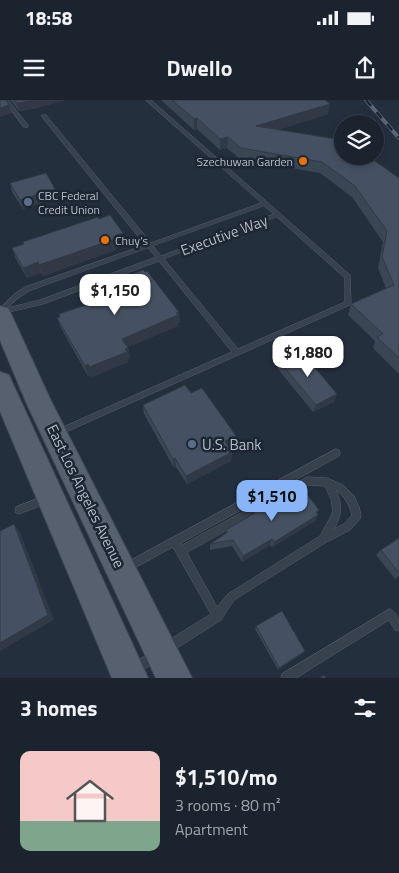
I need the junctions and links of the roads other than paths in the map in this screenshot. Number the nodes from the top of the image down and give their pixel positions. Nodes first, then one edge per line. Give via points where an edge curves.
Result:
1 (6, 100) edge
2 (148, 100) edge
3 (44, 116) dead end
4 (26, 126) dead end
5 (265, 204) junction
6 (277, 215) junction
7 (148, 245) junction
8 (159, 258) junction
9 (0, 312) edge
10 (237, 353) junction
11 (0, 382) edge
12 (55, 434) junction
13 (336, 453) dead end
14 (326, 482) junction
15 (51, 497) junction
16 (19, 510) dead end
17 (322, 540) junction
18 (175, 541) junction
19 (181, 551) junction
20 (122, 570) junction
21 (217, 616) junction
22 (399, 626) edge
23 (160, 652) junction
24 (129, 675) edge
25 (174, 678) edge
26 (286, 678) edge

1 - 4 lane
2 - 5 lane
3 - 7 lane
5 - 6 lane
5 - 7 lane, Executive Way
6 - 8 lane, Executive Way
6 - 10 lane via 348,277 348,303
7 - 8 lane
7 - 9 lane, Executive Way via 28,289
8 - 9 lane, Executive Way via 41,302
8 - 10 lane
9 - 12 main road, East Los Angeles Avenue
10 - 12 lane
11 - 15 main road, East Los Angeles Avenue
12 - 20 main road, East Los Angeles Avenue
13 - 18 lane
14 - 17 lane via 337,500 338,509
14 - 17 lane via 347,494 354,502 357,516 347,527
14 - 19 lane via 308,481
15 - 16 lane
15 - 24 main road, East Los Angeles Avenue
17 - 21 lane via 231,597
18 - 19 lane
18 - 20 lane
19 - 21 lane
20 - 23 main road, East Los Angeles Avenue
21 - 23 lane
22 - 26 lane via 390,614
23 - 24 lane
23 - 25 main road, East Los Angeles Avenue

